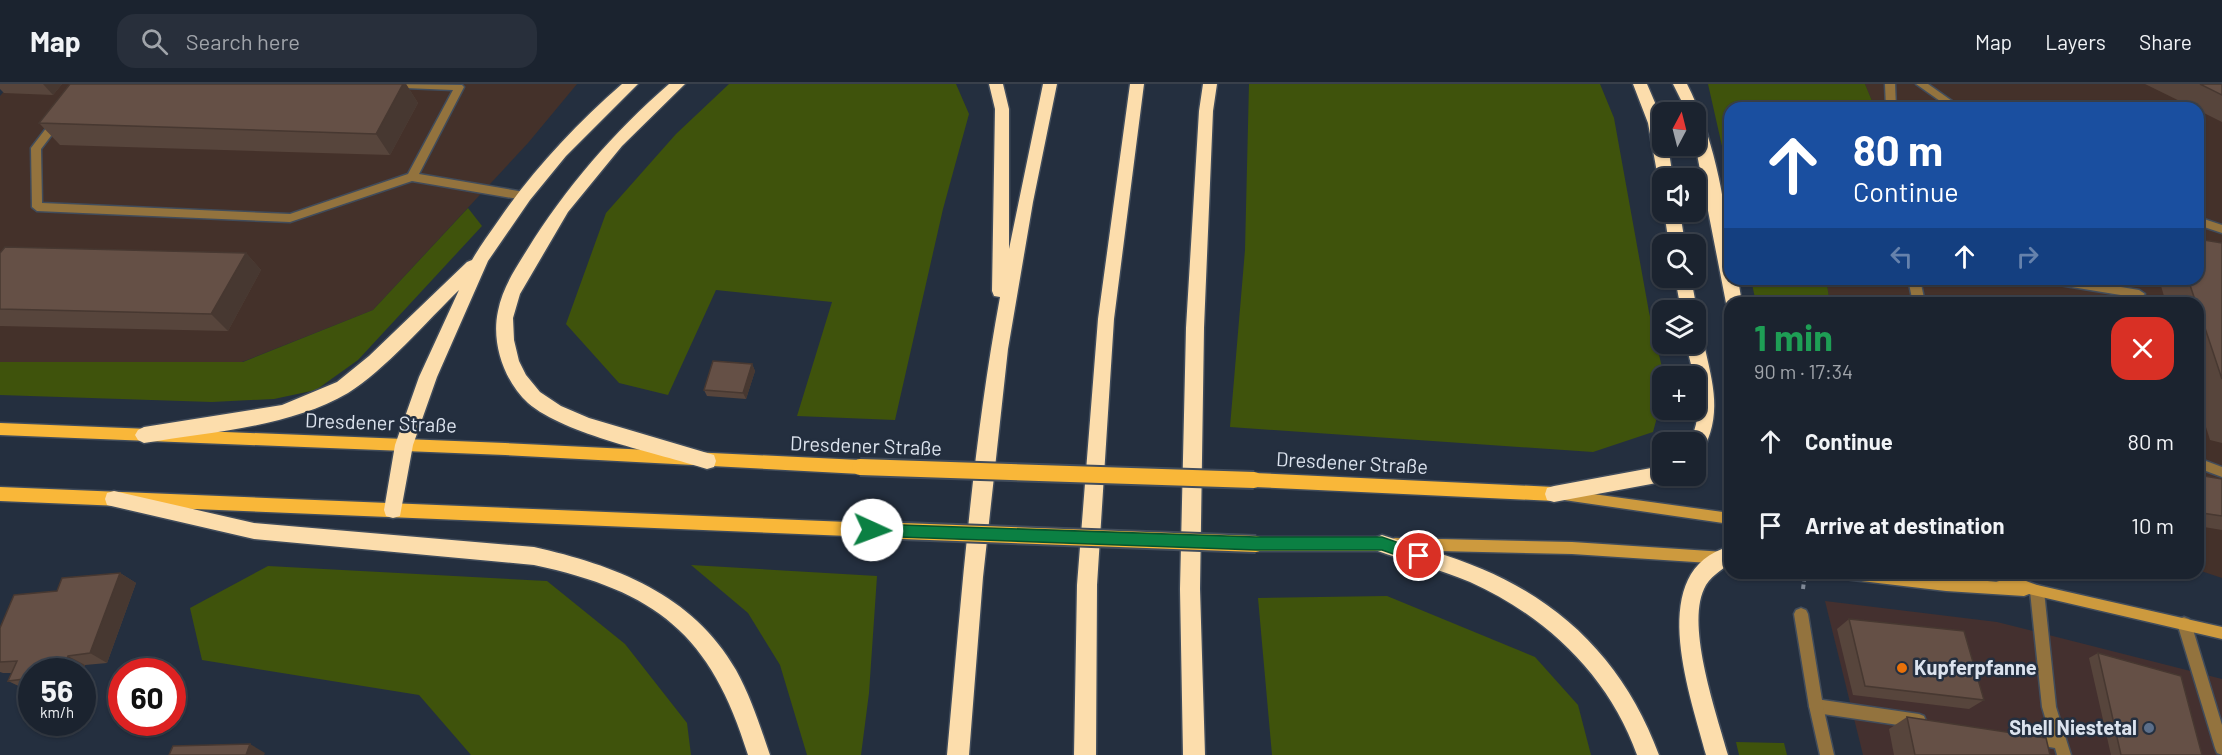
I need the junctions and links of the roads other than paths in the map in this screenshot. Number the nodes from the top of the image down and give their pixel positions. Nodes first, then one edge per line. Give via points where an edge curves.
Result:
1 (382, 84) edge
2 (631, 84) edge
3 (678, 84) edge
4 (996, 84) edge
5 (1050, 84) edge
6 (1137, 84) edge
7 (1210, 84) edge
8 (1220, 84) edge
9 (1640, 84) edge
10 (1680, 84) edge
11 (1890, 84) edge
12 (1921, 84) edge
13 (1688, 102) edge
14 (1891, 102) edge
15 (1948, 102) edge
16 (65, 111) edge
17 (1206, 111) junction
18 (1705, 156) edge
19 (1664, 168) edge
20 (412, 177) junction
21 (524, 195) junction
22 (2204, 223) edge
23 (2222, 229) edge
24 (1724, 252) edge
25 (481, 259) junction
26 (2084, 285) edge
27 (2139, 294) dead end
28 (999, 349) junction
29 (1697, 354) edge
30 (0, 429) edge
31 (1703, 432) edge
32 (144, 435) junction
33 (404, 445) junction
34 (707, 460) junction
35 (2204, 465) edge
36 (2222, 472) edge
37 (1652, 476) edge
38 (0, 494) edge
39 (1554, 494) junction
40 (114, 500) junction
41 (393, 510) junction
42 (1724, 518) edge
43 (1382, 544) junction
44 (1724, 558) edge
45 (1724, 559) edge
46 (1895, 579) edge
47 (2006, 579) edge
48 (2037, 591) junction
49 (1801, 614) dead end
50 (2184, 623) junction
51 (2222, 633) edge
52 (1816, 706) junction
53 (1932, 723) edge
54 (2013, 735) edge
55 (2062, 748) edge
56 (2222, 748) edge
57 (759, 755) edge
58 (958, 755) edge
59 (1085, 755) edge
60 (1194, 755) edge
61 (1648, 755) edge
62 (1717, 755) edge
63 (1827, 755) edge

1 - 20 street via 459,87
2 - 21 highway via 561,152
3 - 34 highway via 595,165 544,235 511,294 504,339 519,379 552,410 573,421
4 - 28 highway via 1002,109
5 - 28 highway
6 - 59 highway via 1103,365 1087,585
7 - 17 highway
8 - 17 highway
9 - 19 highway via 1656,123
10 - 13 highway
11 - 14 street
12 - 15 street
16 - 20 street via 36,148 37,207 290,218
17 - 60 highway via 1195,328 1190,577
18 - 24 highway
20 - 21 street
21 - 25 highway
22 - 23 street
25 - 32 highway via 343,387 283,412
25 - 33 highway via 428,377
26 - 27 street
28 - 58 highway
29 - 31 highway via 1707,412
30 - 32 main road, Dresdener Straße
32 - 33 main road, Dresdener Straße
33 - 34 main road, Dresdener Straße
33 - 41 highway
34 - 39 main road, Dresdener Straße, bridge
35 - 36 street
37 - 39 highway
38 - 40 main road
39 - 42 main road, Dresdener Straße
40 - 41 main road
40 - 57 highway via 254,531 534,556 603,572 664,604 715,655 736,689
41 - 43 main road, bridge via 1256,544
43 - 44 main road via 1572,548
43 - 61 highway via 1476,576 1507,590 1546,616 1588,654 1611,682
45 - 62 highway via 1706,570 1694,587 1688,607 1688,630
46 - 48 main road
47 - 48 main road
48 - 50 main road
48 - 55 street via 2049,707
49 - 52 street
50 - 51 main road
50 - 56 street
52 - 53 street
52 - 63 street
54 - 55 street

